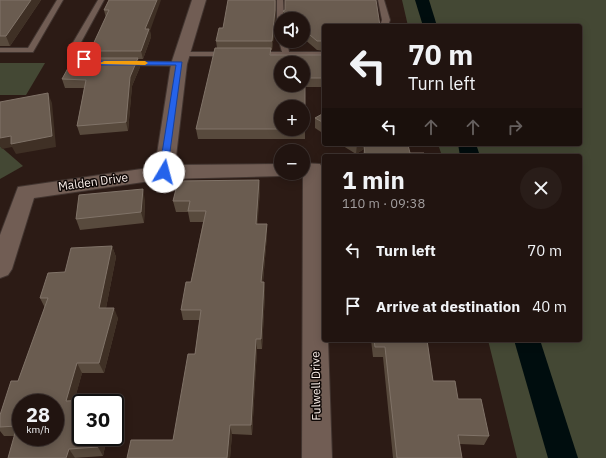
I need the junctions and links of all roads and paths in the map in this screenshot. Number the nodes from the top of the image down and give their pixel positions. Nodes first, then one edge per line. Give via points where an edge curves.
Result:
1 (60, 0) edge
2 (101, 0) edge
3 (199, 0) edge
4 (280, 0) edge
5 (381, 0) edge
6 (280, 12) edge
7 (385, 24) edge
8 (285, 48) edge
9 (0, 50) edge
10 (286, 54) junction
11 (322, 54) edge
12 (181, 59) junction
13 (103, 63) edge
14 (118, 63) edge
15 (274, 170) edge
16 (164, 172) junction
17 (308, 180) edge
18 (0, 268) edge
19 (317, 458) edge

1 - 9 lane via 30,50
2 - 13 lane via 76,46 88,63
3 - 12 street
4 - 6 lane
5 - 7 lane
8 - 10 lane
10 - 11 lane
10 - 12 lane via 242,54
12 - 14 lane
12 - 16 street
15 - 16 street, Malden Drive
16 - 18 street, Malden Drive via 25,192
17 - 19 street, Fulwell Drive

